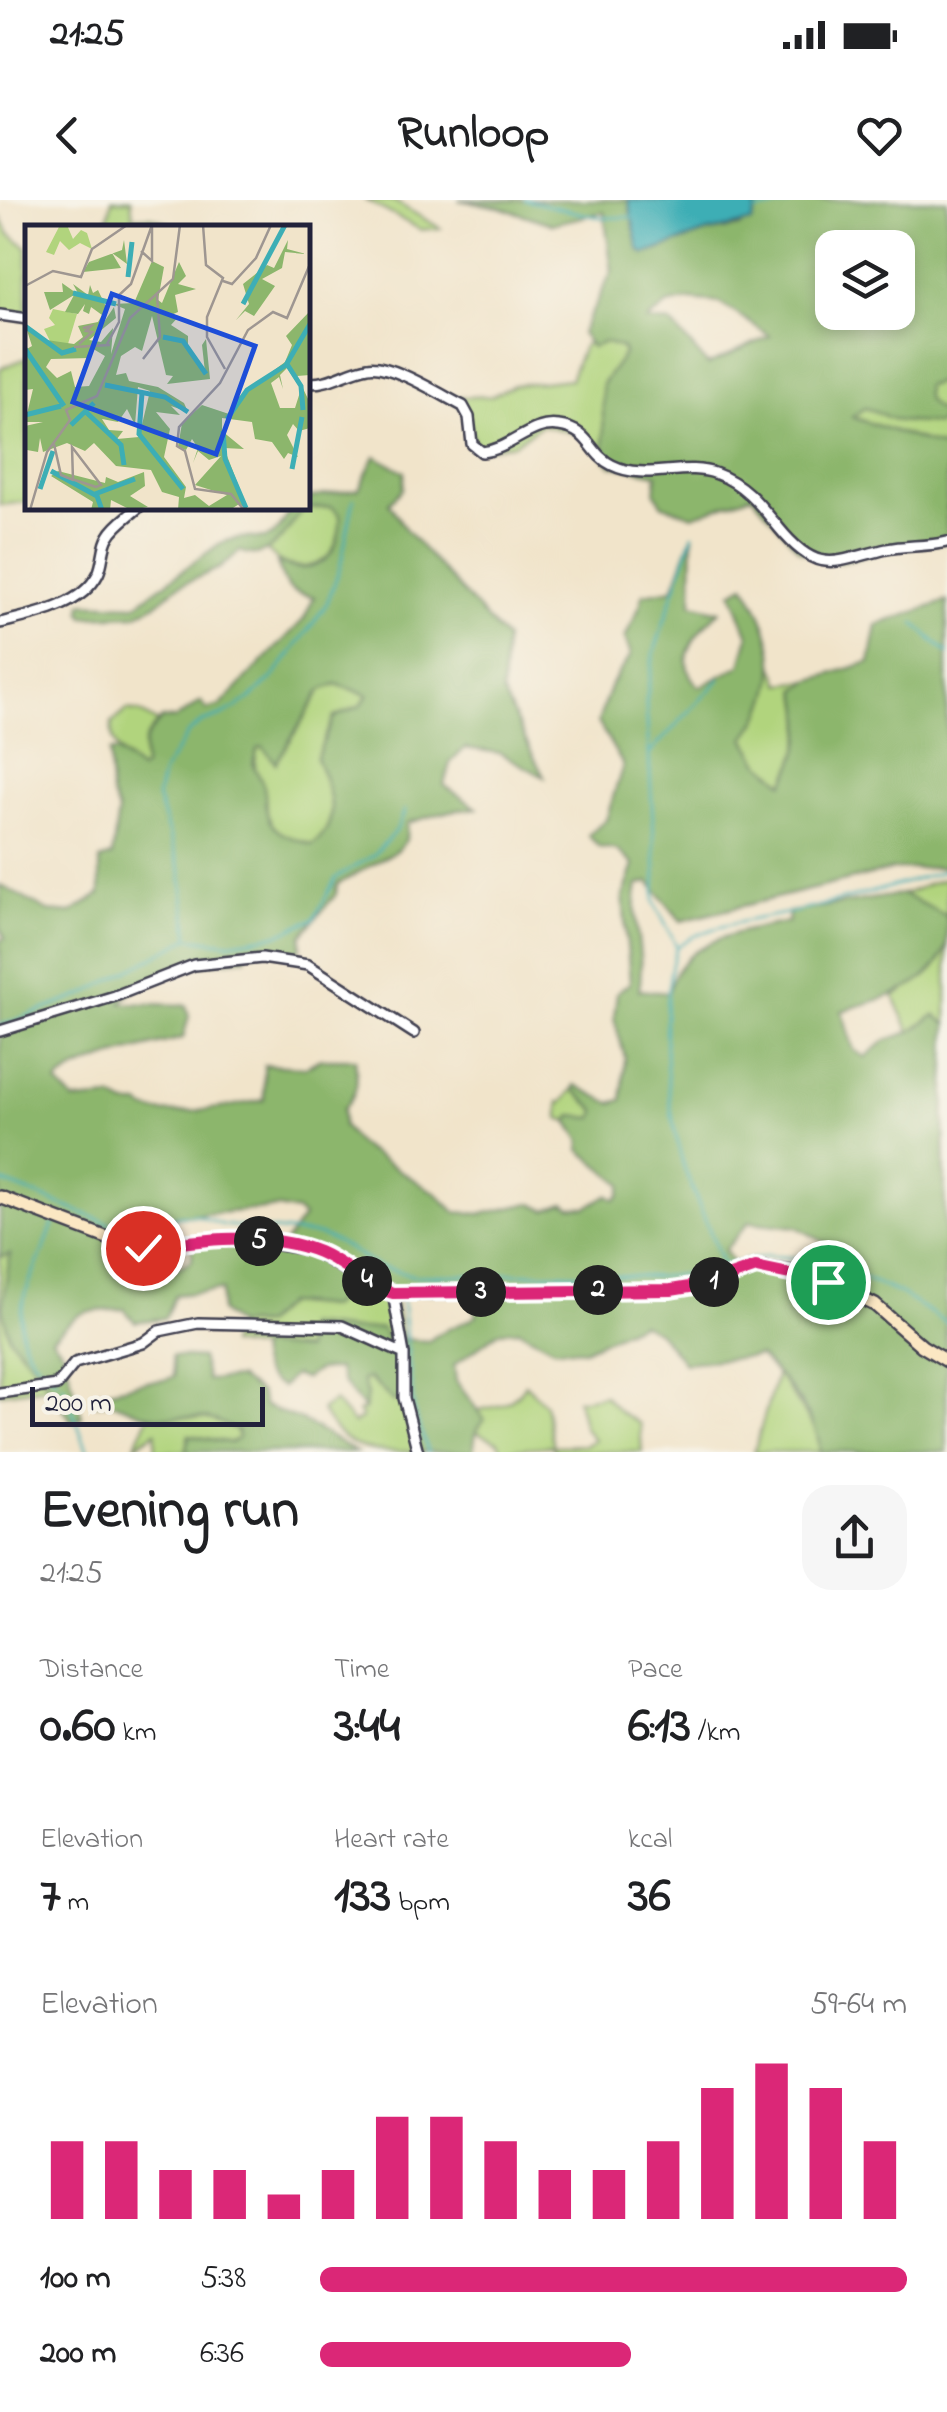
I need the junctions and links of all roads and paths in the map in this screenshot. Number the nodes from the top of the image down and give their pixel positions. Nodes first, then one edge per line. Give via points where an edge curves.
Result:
1 (0, 315) edge
2 (25, 319) edge
3 (310, 383) edge
4 (136, 510) edge
5 (947, 542) edge
6 (0, 622) edge
7 (0, 1031) edge
8 (414, 1032) dead end
9 (0, 1197) edge
10 (393, 1293) junction
11 (404, 1354) junction
12 (947, 1361) edge
13 (0, 1393) edge
14 (418, 1452) edge

1 - 2 street
3 - 5 street via 382,368 463,406 472,444 482,452 513,444 542,425 557,425 586,436 611,465 657,474 721,474 752,494 799,550 819,560 840,563
4 - 6 street via 108,536 91,584 68,602
7 - 8 street via 194,965 262,958 308,964
9 - 10 main road via 130,1247 238,1238 312,1249
10 - 11 street
10 - 12 main road via 671,1290 756,1267 773,1269 860,1296
11 - 13 street via 342,1326 198,1322 76,1363 60,1382
11 - 14 street via 404,1398

